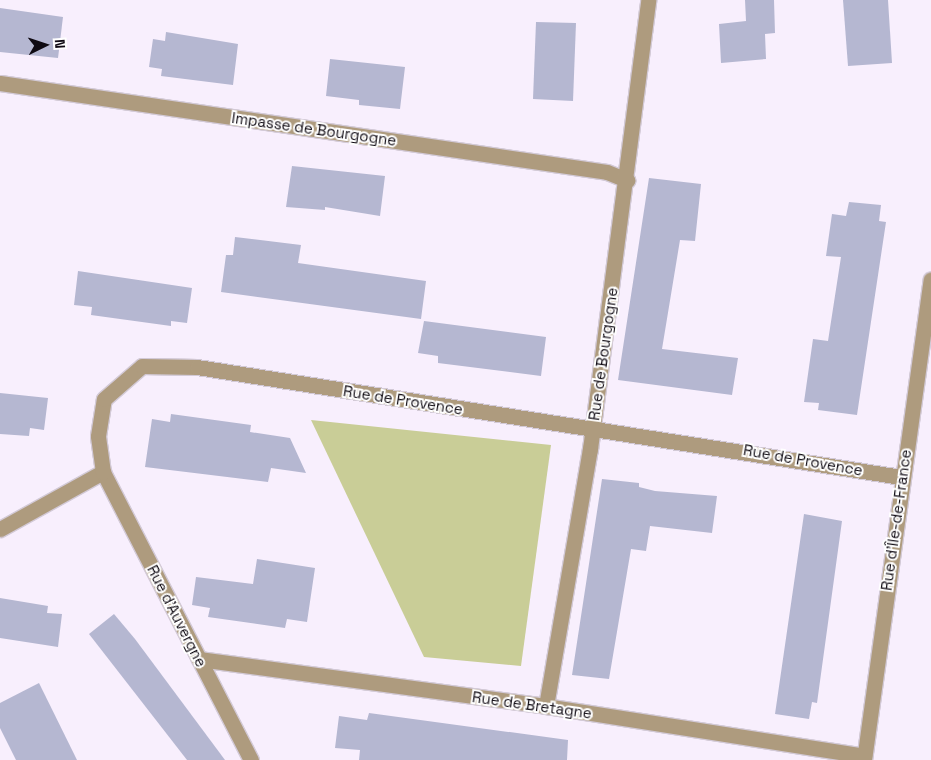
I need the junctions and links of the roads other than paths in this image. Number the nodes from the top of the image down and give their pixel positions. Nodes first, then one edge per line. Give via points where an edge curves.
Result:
1 (648, 0) edge
2 (0, 83) edge
3 (627, 180) junction
4 (931, 280) edge
5 (592, 430) junction
6 (102, 472) junction
7 (901, 476) junction
8 (0, 529) edge
9 (199, 659) junction
10 (546, 706) junction
11 (864, 758) edge
12 (251, 760) edge

1 - 3 street, Rue de Bourgogne
2 - 3 street, Impasse de Bourgogne via 607,172
3 - 5 street, Rue de Bourgogne
4 - 7 street, Rue d'Île-de-France
5 - 6 street, Rue de Provence via 197,367 142,366 104,399 98,436
5 - 7 street, Rue de Provence via 731,448
5 - 10 street, Rue de Bourgogne
6 - 8 street
6 - 9 street, Rue d'Auvergne
7 - 11 street, Rue d'Île-de-France
9 - 10 street, Rue de Bretagne
9 - 12 street, Rue d'Auvergne
10 - 11 street, Rue de Bretagne

